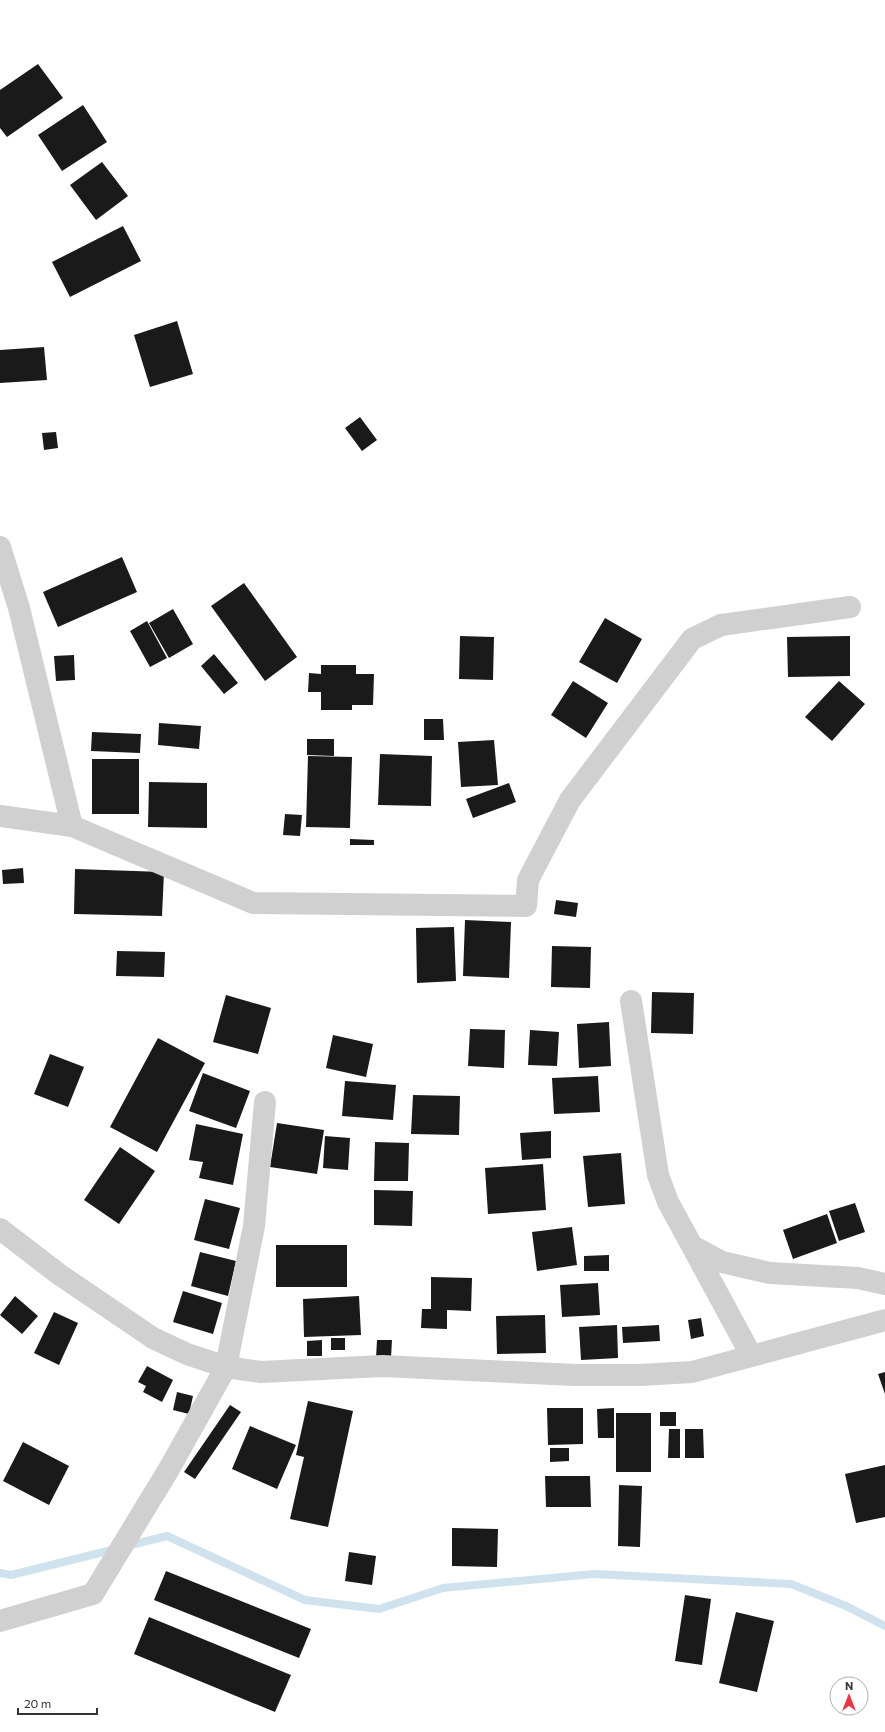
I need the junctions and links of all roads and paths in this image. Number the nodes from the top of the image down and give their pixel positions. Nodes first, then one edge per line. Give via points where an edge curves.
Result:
1 (0, 547) edge
2 (850, 607) dead end
3 (0, 816) edge
4 (72, 826) junction
5 (631, 1002) dead end
6 (265, 1102) dead end
7 (0, 1229) edge
8 (692, 1246) junction
9 (885, 1284) edge
10 (885, 1320) edge
11 (751, 1355) junction
12 (226, 1367) junction
13 (0, 1621) edge

1 - 4 street via 19,608
2 - 4 street via 720,625 692,639 570,800 528,880 526,906 253,903
3 - 4 street
5 - 8 street via 658,1175 668,1202
6 - 12 street via 254,1226
7 - 12 street via 153,1338 187,1354
8 - 9 street via 722,1262 770,1273 858,1278
8 - 11 street
10 - 11 street
11 - 12 street via 692,1372 639,1375 575,1375 382,1366 262,1372
12 - 13 street via 169,1469 93,1594

